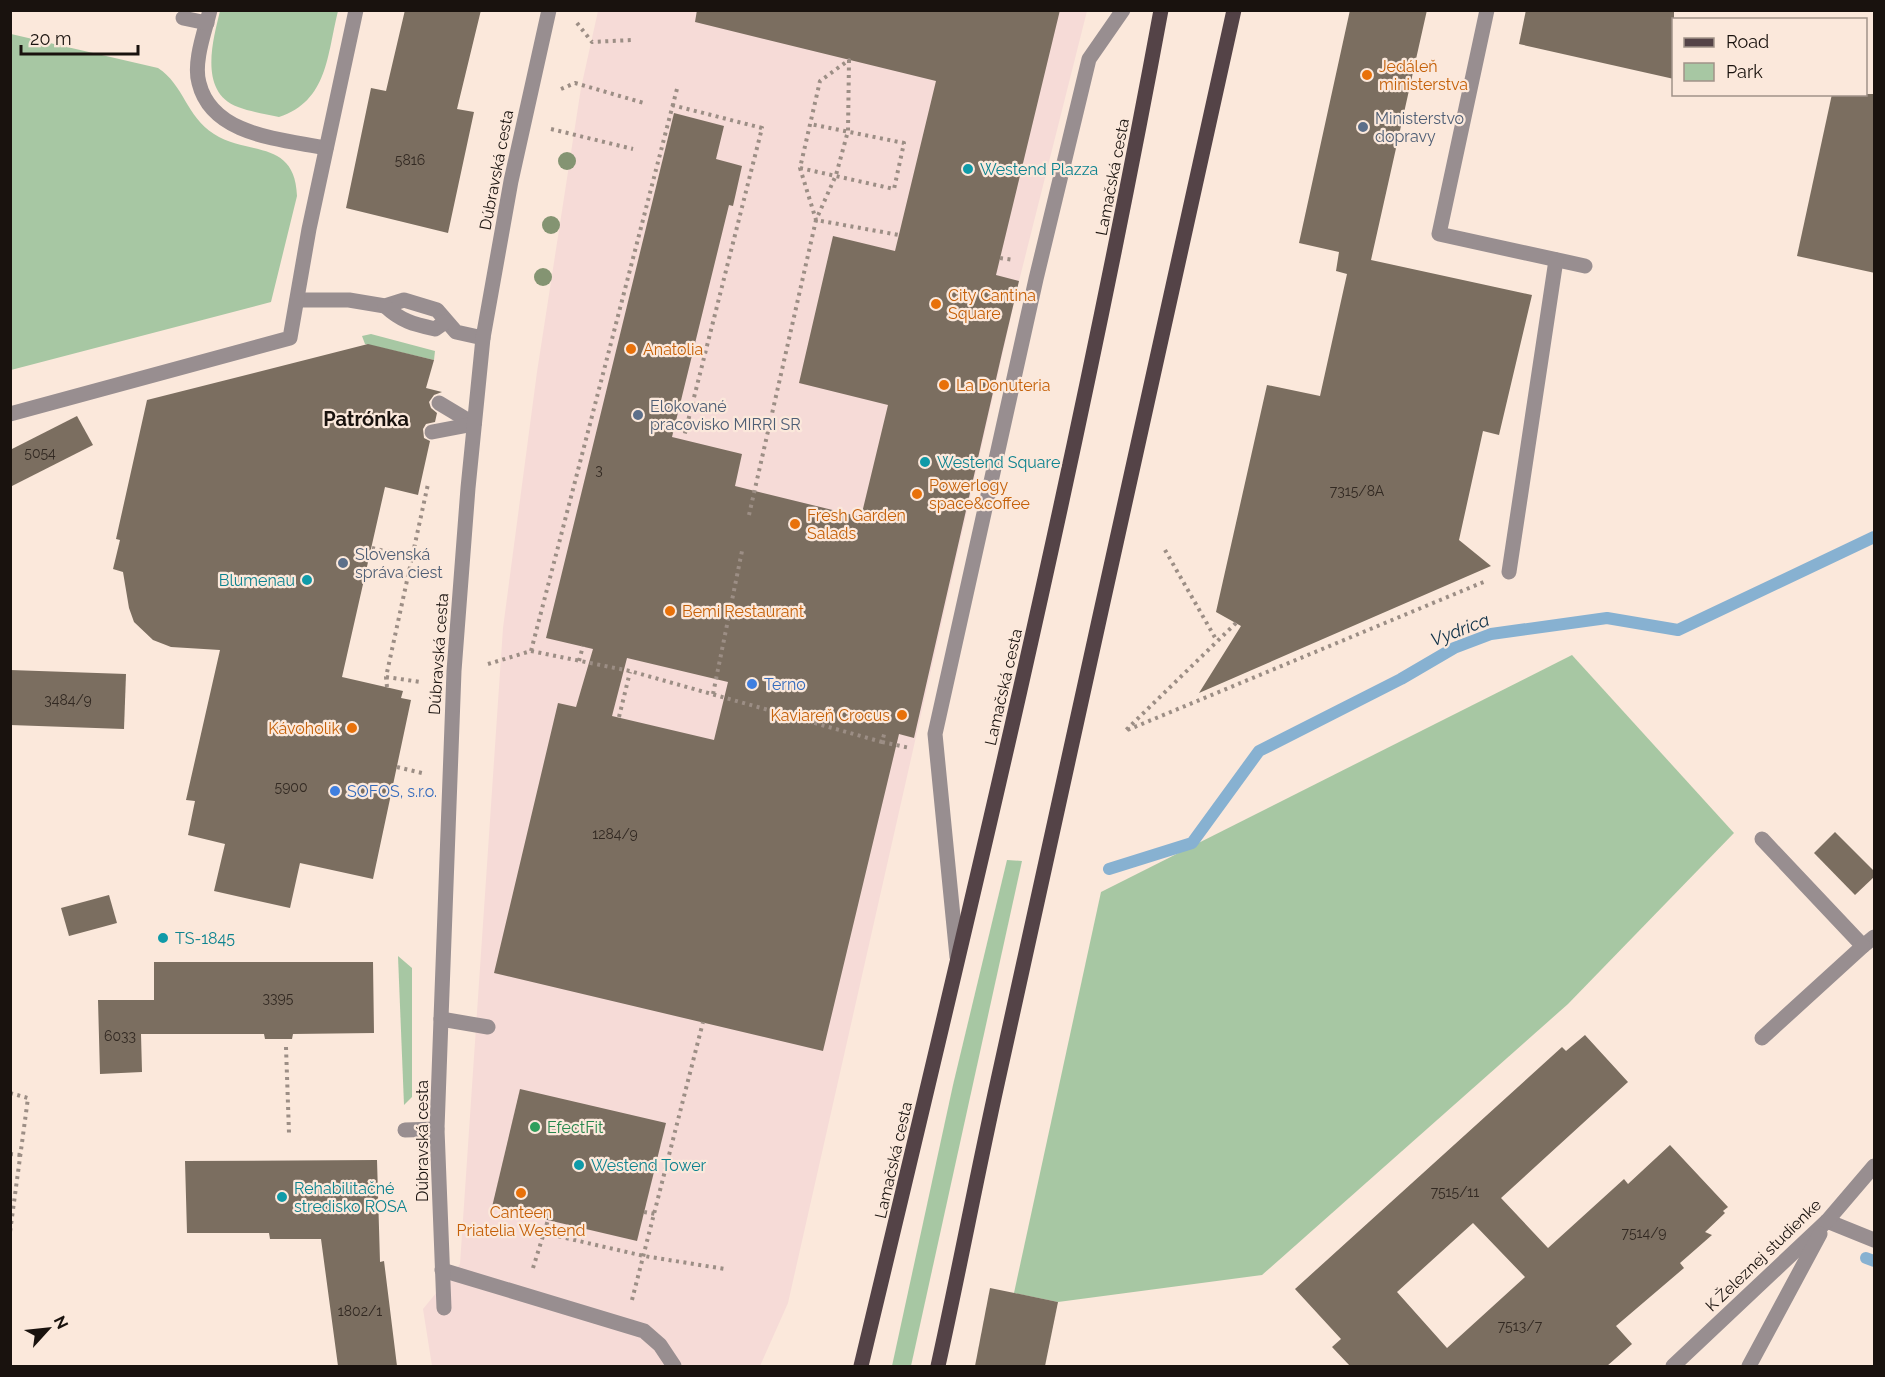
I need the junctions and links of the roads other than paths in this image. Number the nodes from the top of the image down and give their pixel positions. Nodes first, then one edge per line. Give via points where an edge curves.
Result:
1 (356, 10) edge
2 (549, 10) edge
3 (1123, 10) edge
4 (1161, 10) edge
5 (1234, 10) edge
6 (1487, 10) edge
7 (209, 17) edge
8 (183, 18) dead end
9 (326, 148) junction
10 (1556, 260) junction
11 (1584, 266) dead end
12 (297, 300) junction
13 (483, 338) junction
14 (439, 403) dead end
15 (10, 414) edge
16 (474, 424) junction
17 (432, 432) dead end
18 (1509, 572) road end
19 (1762, 839) dead end
20 (1869, 942) edge
21 (958, 965) junction
22 (441, 1019) junction
23 (488, 1027) dead end
24 (1762, 1038) dead end
25 (437, 1129) junction
26 (405, 1130) dead end
27 (1875, 1166) edge
28 (1827, 1221) junction
29 (1875, 1240) edge
30 (442, 1270) junction
31 (444, 1308) dead end
32 (674, 1366) edge
33 (861, 1366) edge
34 (938, 1366) edge
35 (1673, 1366) edge
36 (1749, 1366) edge

1 - 9 street
2 - 13 street, Dúbravská cesta via 511,180
3 - 21 street via 1089,59 934,734
4 - 21 main road, Lamačská cesta via 1121,228 1025,676
5 - 34 main road via 1129,475
6 - 10 street via 1439,234
7 - 8 street
7 - 9 street via 198,81 207,103 226,122 256,134
9 - 12 street
10 - 11 street
10 - 18 street
12 - 13 street via 349,300 384,306 400,319 435,329 445,322 456,332
12 - 15 street via 290,338
13 - 16 street, Dúbravská cesta
14 - 16 street
16 - 17 street
16 - 22 street, Dúbravská cesta via 454,671
19 - 20 street
20 - 24 street
21 - 33 main road, Lamačská cesta
22 - 23 street
22 - 25 street, Dúbravská cesta
25 - 26 street
25 - 30 street, Dúbravská cesta
27 - 28 street, K Železnej studienke
28 - 29 street
28 - 35 street, K Železnej studienke
28 - 36 street
30 - 31 street, Dúbravská cesta
30 - 32 street via 644,1331 660,1345

